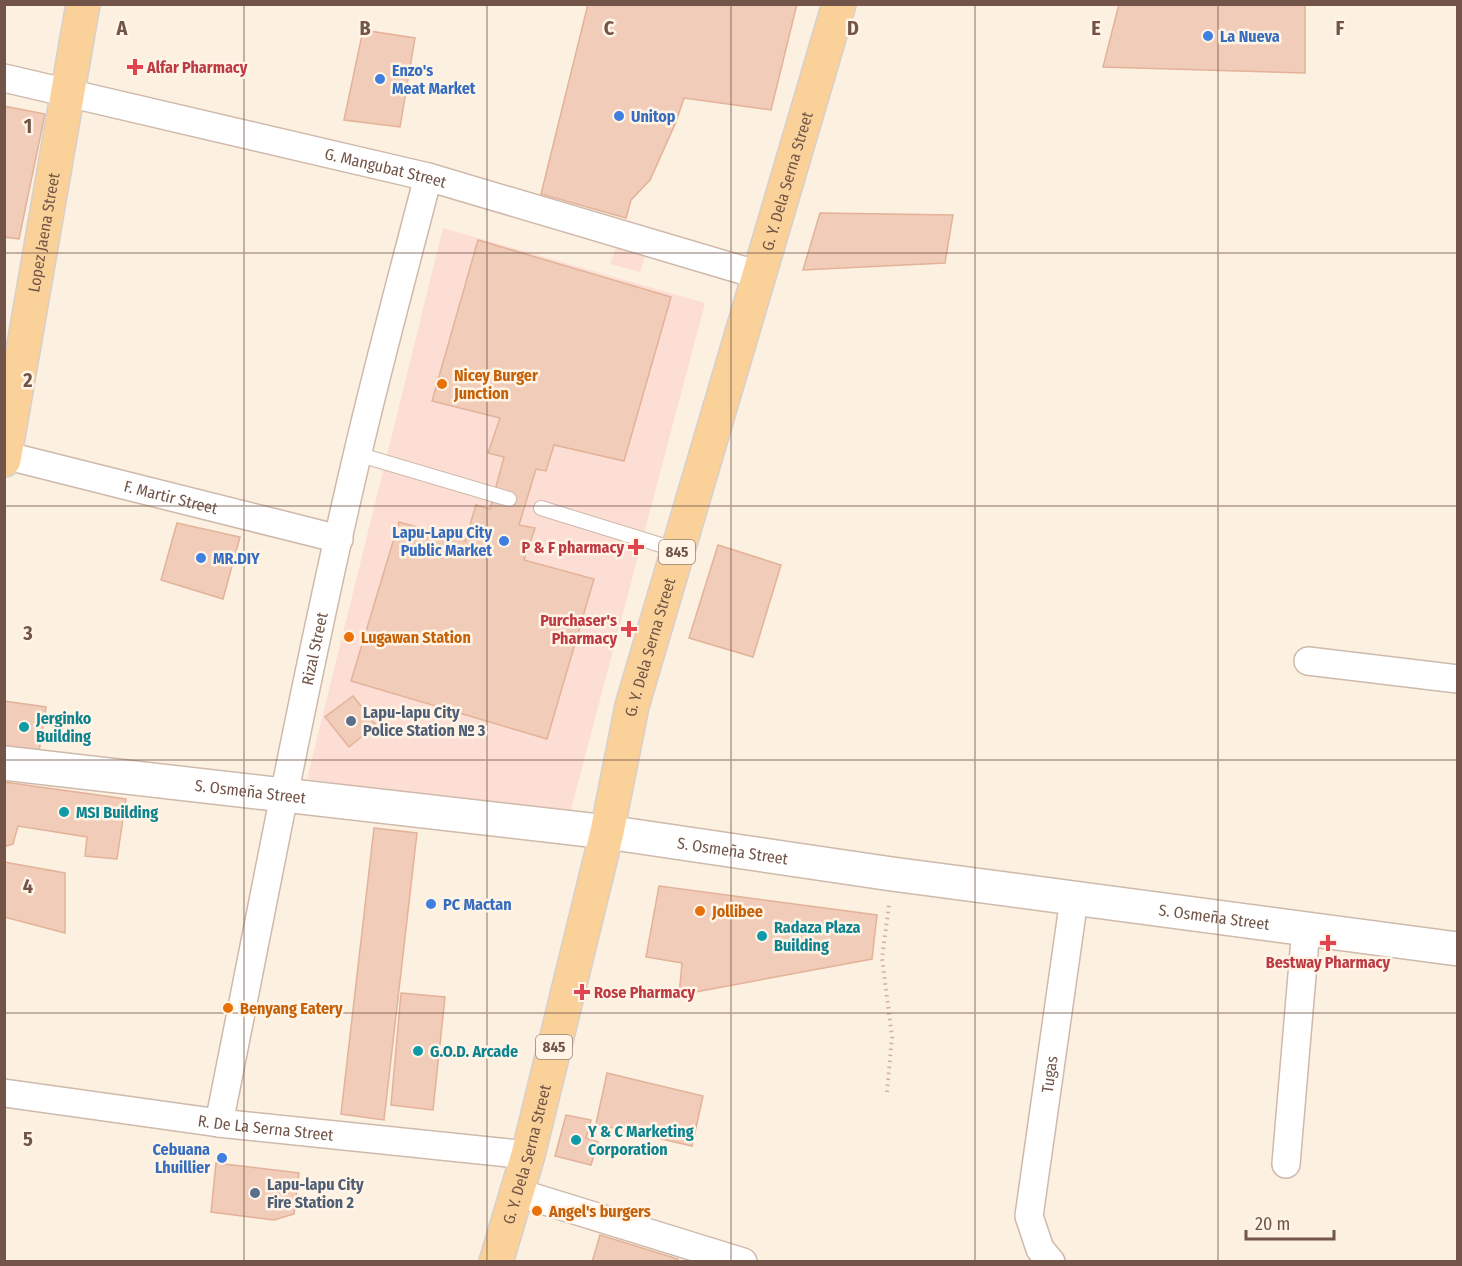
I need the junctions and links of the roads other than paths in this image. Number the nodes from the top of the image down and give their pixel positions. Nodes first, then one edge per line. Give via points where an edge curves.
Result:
1 (83, 4) edge
2 (839, 4) edge
3 (4, 78) edge
4 (68, 93) junction
5 (428, 177) junction
6 (759, 275) junction
7 (357, 454) junction
8 (5, 457) edge
9 (509, 499) dead end
10 (542, 508) dead end
11 (339, 539) junction
12 (678, 550) junction
13 (1308, 661) dead end
14 (1458, 679) edge
15 (4, 763) edge
16 (285, 794) junction
17 (607, 832) junction
18 (1074, 899) junction
19 (1306, 928) junction
20 (1458, 949) edge
21 (4, 1093) edge
22 (219, 1123) junction
23 (528, 1155) junction
24 (1287, 1164) dead end
25 (516, 1192) junction
26 (1045, 1255) edge
27 (496, 1262) edge
28 (743, 1262) edge

1 - 4 main road, Lopez Jaena Street
2 - 6 main road, G. Y. Dela Serna Street / 845
3 - 4 street, G. Mangubat Street
4 - 5 street, G. Mangubat Street
4 - 8 main road, Lopez Jaena Street
5 - 6 street, G. Mangubat Street
5 - 7 street, Rizal Street
6 - 12 main road, G. Y. Dela Serna Street / 845
7 - 9 lane
7 - 11 street, Rizal Street
8 - 11 street, F. Martir Street
10 - 12 lane
11 - 16 street, Rizal Street
12 - 17 main road, G. Y. Dela Serna Street / 845 via 632,706
13 - 14 street
15 - 16 street, S. Osmeña Street
16 - 17 street, S. Osmeña Street
16 - 22 street, Rizal Street
17 - 18 street, S. Osmeña Street
17 - 23 main road, G. Y. Dela Serna Street / 845
18 - 19 street, S. Osmeña Street
18 - 26 street, Tugas via 1029,1216
19 - 20 street, S. Osmeña Street
19 - 24 street
21 - 22 street, R. De La Serna Street
22 - 23 street, R. De La Serna Street
23 - 25 main road, G. Y. Dela Serna Street / 845
25 - 27 main road, G. Y. Dela Serna Street / 845
25 - 28 street

